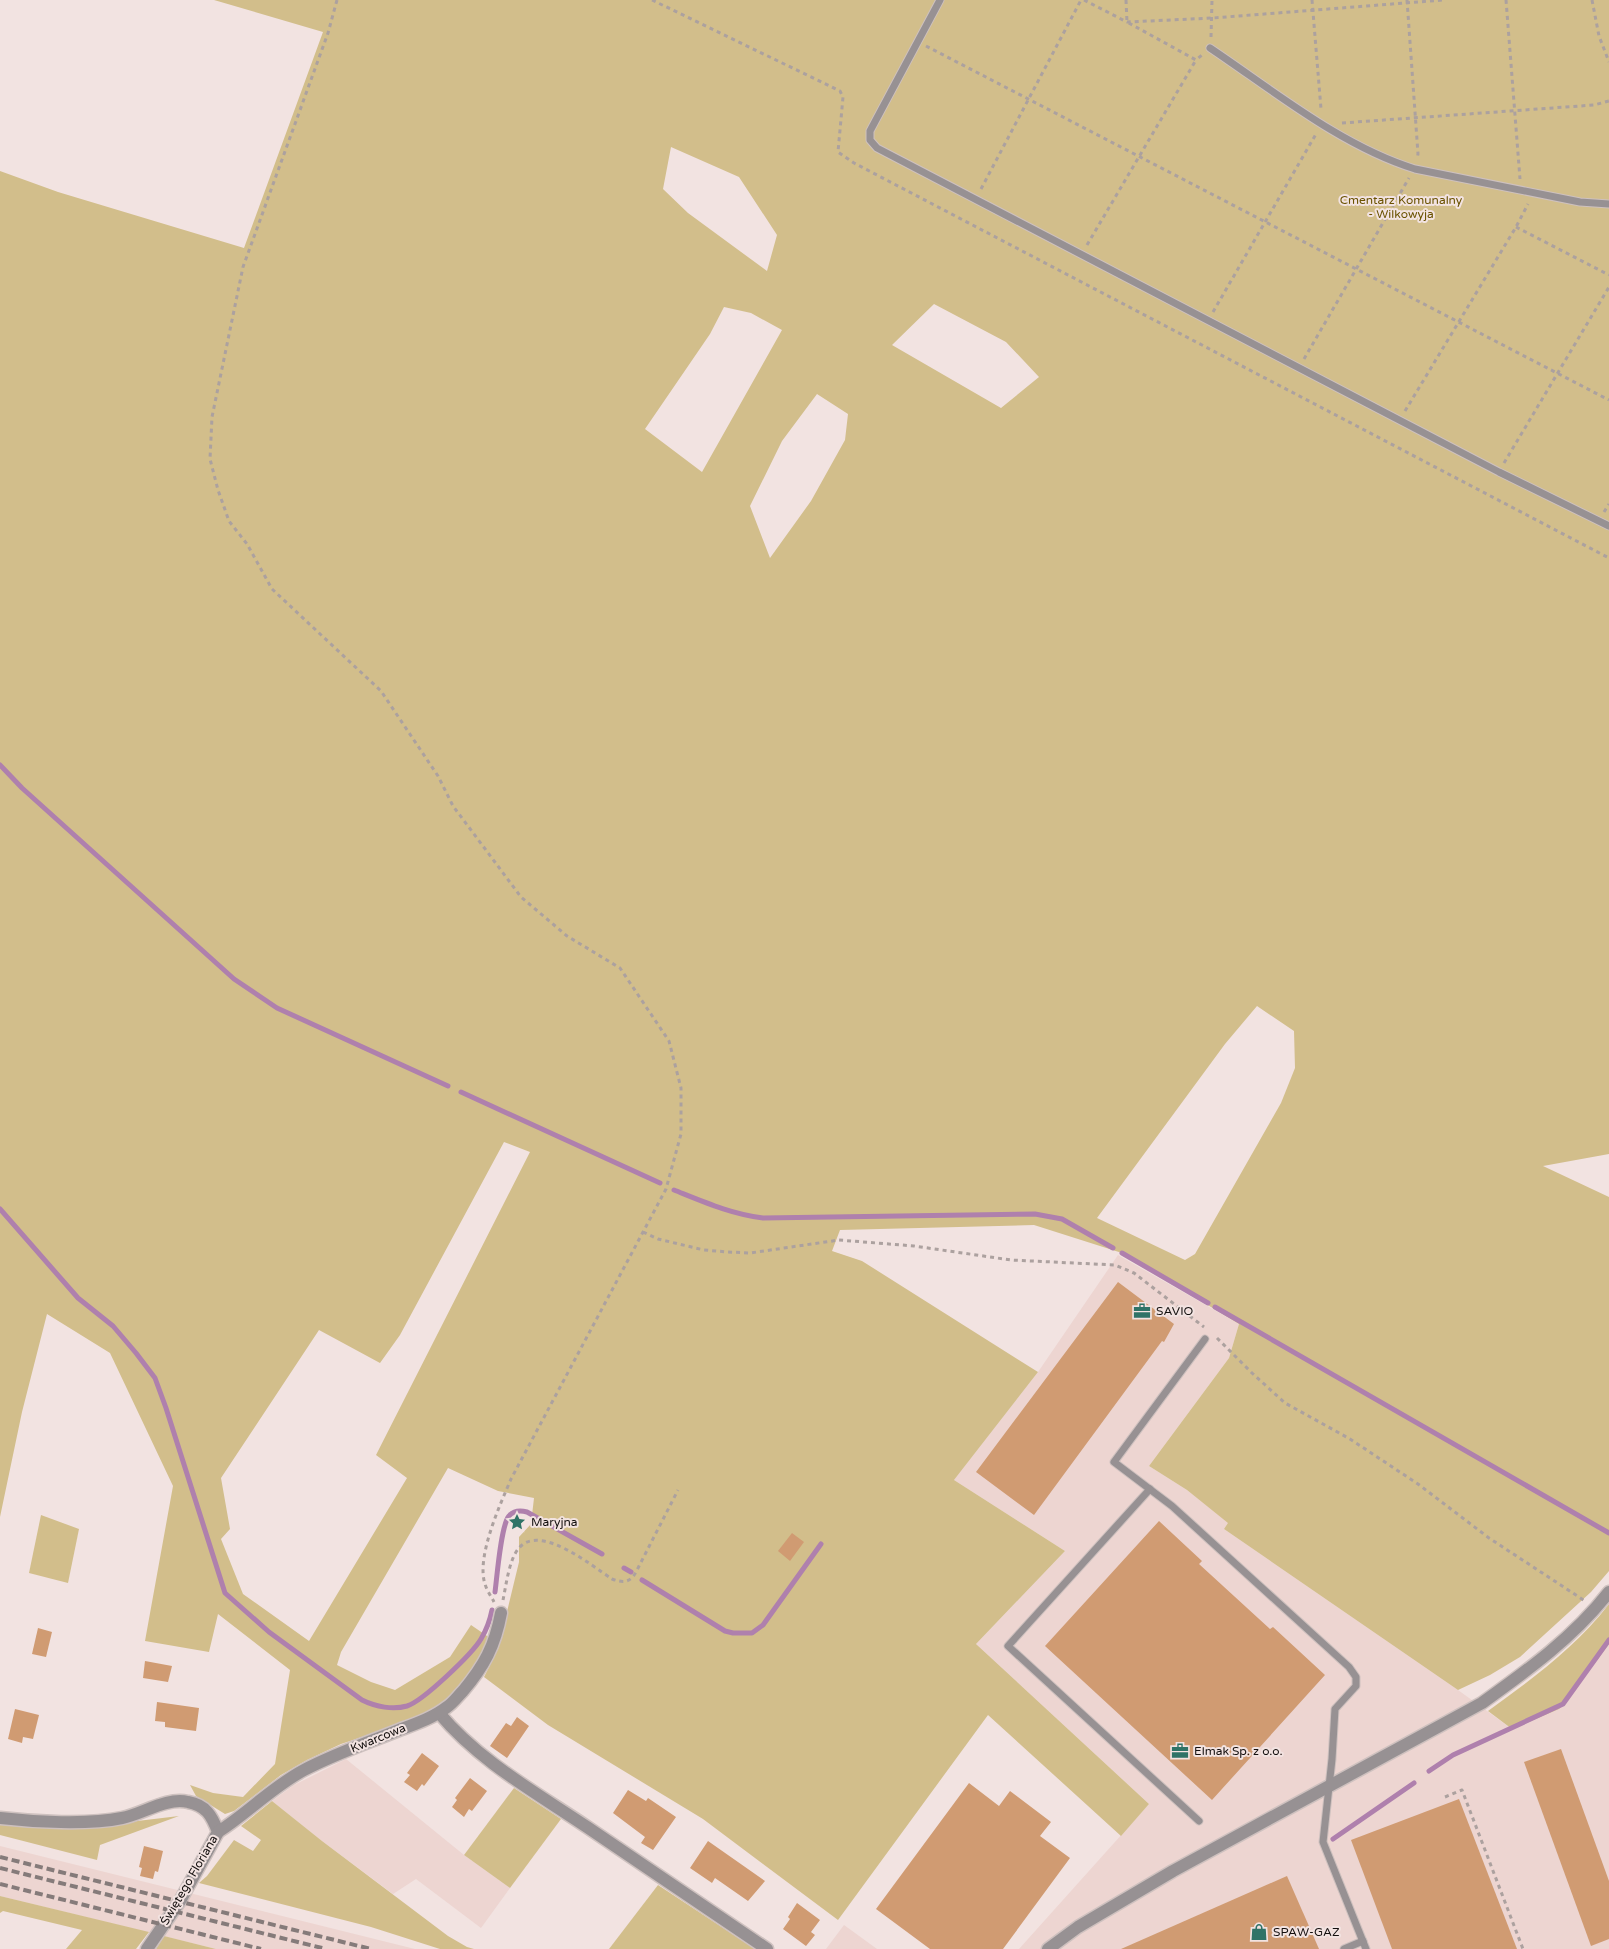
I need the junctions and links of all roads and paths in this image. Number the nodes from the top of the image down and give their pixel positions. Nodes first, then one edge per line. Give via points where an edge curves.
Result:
1 (337, 0) edge
2 (940, 0) edge
3 (1083, 0) edge
4 (1126, 0) edge
5 (1212, 0) edge
6 (1312, 0) edge
7 (1443, 0) edge
8 (1506, 0) edge
9 (1592, 0) edge
10 (1408, 1) edge
11 (1312, 10) junction
12 (1213, 18) junction
13 (1127, 22) junction
14 (918, 42) junction
15 (1210, 48) junction
16 (1196, 60) junction
17 (1609, 62) edge
18 (1028, 100) junction
19 (1609, 101) edge
20 (1514, 111) junction
21 (1416, 118) junction
22 (1322, 124) junction
23 (1139, 156) junction
24 (1415, 170) junction
25 (1520, 189) junction
26 (1530, 192) junction
27 (976, 199) junction
28 (1609, 204) edge
29 (1264, 222) junction
30 (1516, 227) junction
31 (1081, 255) junction
32 (1356, 270) junction
33 (1609, 275) edge
34 (1609, 287) edge
35 (1208, 320) junction
36 (1458, 321) junction
37 (1299, 368) junction
38 (1557, 373) junction
39 (1609, 400) edge
40 (1400, 421) junction
41 (1499, 472) junction
42 (1609, 526) edge
43 (643, 1232) junction
44 (1205, 1339) dead end
45 (1150, 1489) junction
46 (678, 1490) dead end
47 (1609, 1592) edge
48 (1596, 1608) junction
49 (501, 1613) junction
50 (439, 1713) junction
51 (1329, 1786) junction
52 (1445, 1797) dead end
53 (0, 1818) edge
54 (1199, 1821) dead end
55 (218, 1832) junction
56 (1363, 1941) junction
57 (147, 1949) edge
58 (767, 1949) edge
59 (1048, 1949) edge
60 (1344, 1949) edge
61 (1366, 1949) edge
62 (1523, 1949) edge

1 - 43 path via 243,267 212,417 210,458 229,521 247,544 272,589 381,691 472,834 521,897 567,936 620,968 669,1041 681,1088 681,1134 666,1189
2 - 14 lane
3 - 13 path
3 - 18 path
4 - 13 path
5 - 12 path
6 - 11 path
7 - 10 path
8 - 20 path
9 - 17 path via 1599,36
10 - 11 path
10 - 21 path
11 - 12 path
11 - 22 path
12 - 13 path
12 - 15 path
13 - 16 path
14 - 18 path
14 - 27 lane via 870,131 870,140 877,148
15 - 16 path
15 - 22 lane
16 - 23 path
18 - 23 path
18 - 27 path
19 - 20 path
20 - 21 path
20 - 25 path
21 - 22 path
21 - 24 path via 1418,154
22 - 24 lane via 1392,162
22 - 29 path
23 - 29 path
23 - 31 path
24 - 25 lane
24 - 32 path
25 - 26 lane
26 - 28 lane
26 - 30 path
27 - 31 lane
29 - 32 path
29 - 35 path
30 - 33 path
30 - 36 path
31 - 35 lane
32 - 36 path
32 - 37 path
34 - 38 path
35 - 37 lane
36 - 38 path
36 - 40 path
37 - 40 lane
38 - 39 path
38 - 41 path
40 - 41 lane
41 - 42 lane
43 - 48 path via 704,1250 728,1252 750,1253 840,1240 914,1246 1011,1260 1124,1268 1210,1332 1285,1403 1350,1439 1418,1484 1488,1538
43 - 49 path via 511,1479 496,1514 483,1573 487,1589
44 - 45 lane via 1114,1462
45 - 51 lane via 1350,1667 1356,1677 1356,1686 1335,1709
45 - 54 lane via 1008,1646
46 - 49 path via 629,1581 612,1579 554,1543 528,1542 518,1548 514,1556
47 - 48 street
48 - 51 street via 1578,1628 1482,1703
49 - 50 street, Kwarcowa via 494,1644 478,1673 450,1706
50 - 55 street, Kwarcowa via 302,1770
50 - 58 street via 458,1735 502,1771
51 - 56 lane via 1323,1842
51 - 59 street via 1078,1927
52 - 62 path via 1462,1790
53 - 55 street, Świętego Floriana via 103,1821 175,1801 187,1801 207,1810
55 - 57 street, Świętego Floriana via 180,1901
56 - 60 lane
56 - 61 lane

